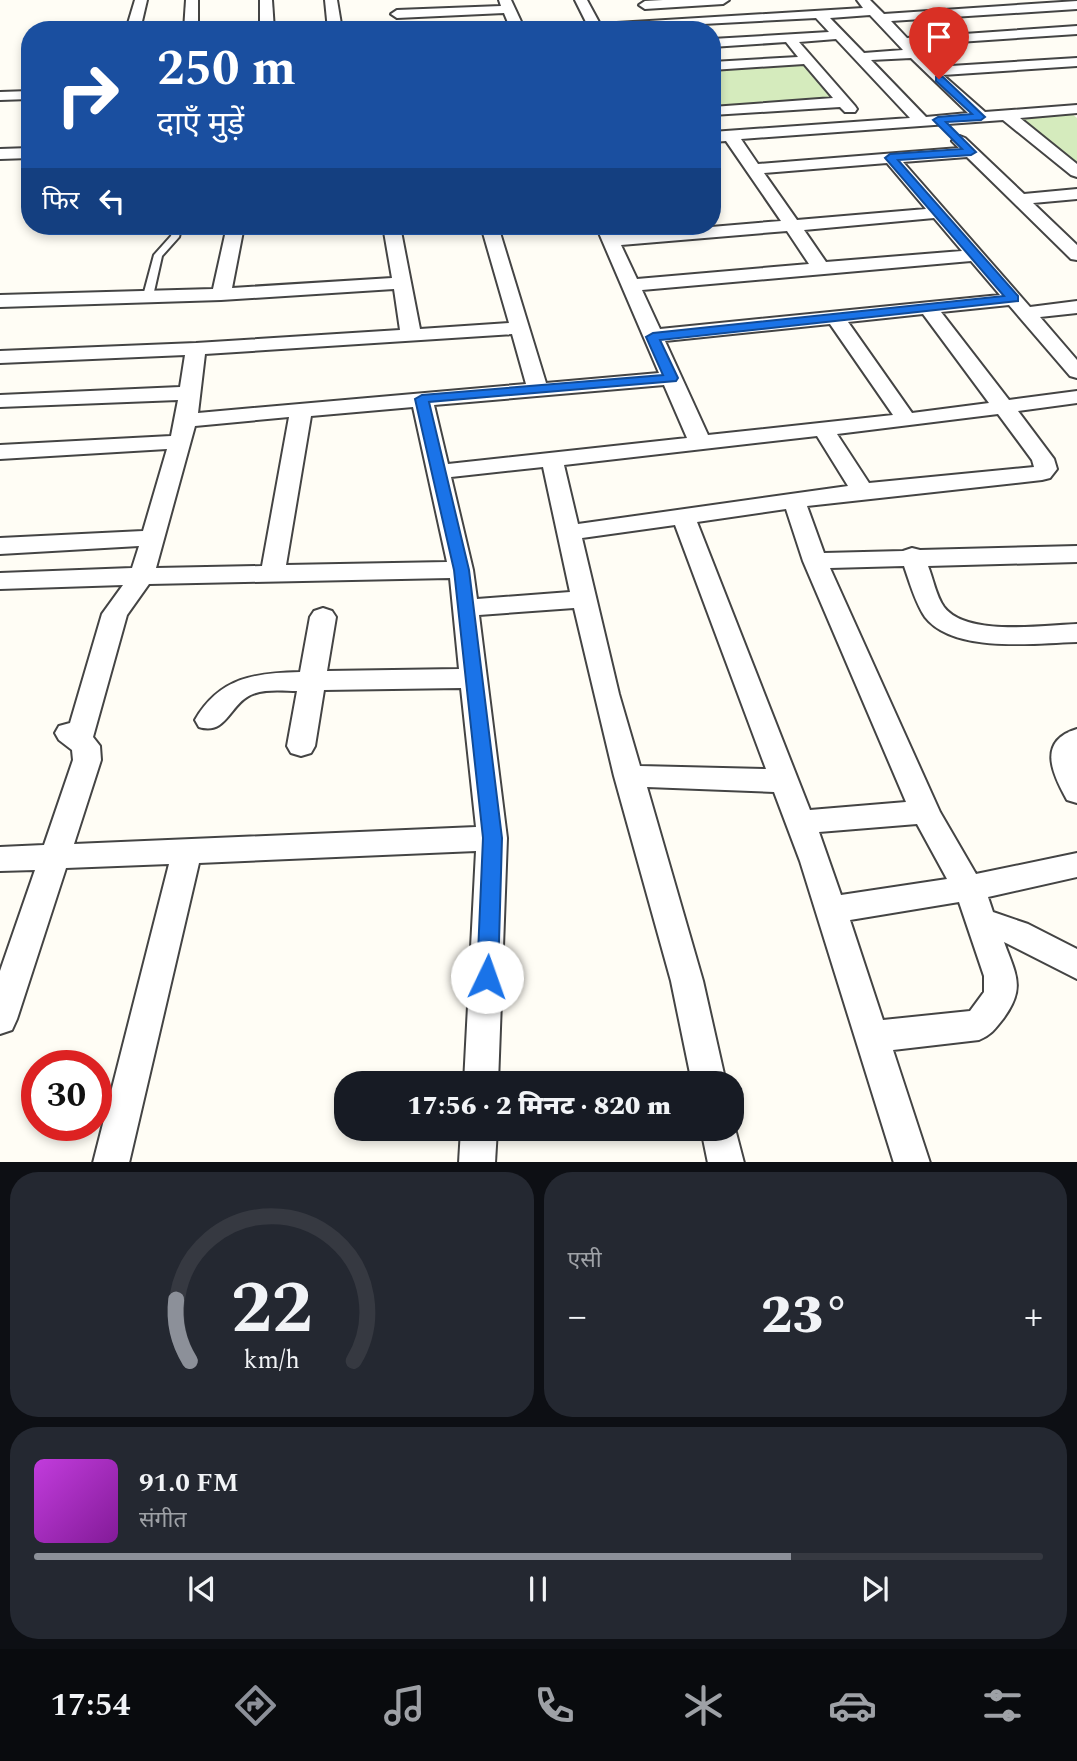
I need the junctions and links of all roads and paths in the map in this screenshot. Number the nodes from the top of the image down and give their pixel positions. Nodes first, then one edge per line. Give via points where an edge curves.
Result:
1 (141, 0) edge
2 (192, 0) edge
3 (266, 0) edge
4 (331, 0) edge
5 (394, 0) edge
6 (581, 0) edge
7 (723, 0) edge
8 (643, 3) edge
9 (1058, 3) edge
10 (507, 5) edge
11 (1077, 5) edge
12 (872, 9) edge
13 (397, 14) junction
14 (819, 14) junction
15 (135, 21) edge
16 (191, 21) edge
17 (267, 21) edge
18 (334, 21) edge
19 (399, 21) edge
20 (593, 21) edge
21 (656, 21) edge
22 (706, 21) edge
23 (1077, 30) edge
24 (839, 35) junction
25 (789, 38) junction
26 (721, 42) edge
27 (905, 42) junction
28 (916, 53) junction
29 (860, 57) junction
30 (809, 60) junction
31 (1077, 62) edge
32 (721, 65) edge
33 (1077, 70) edge
34 (936, 75) junction
35 (21, 95) edge
36 (0, 96) edge
37 (844, 102) junction
38 (721, 110) edge
39 (1076, 110) edge
40 (1007, 114) junction
41 (981, 117) junction
42 (930, 120) junction
43 (864, 126) junction
44 (731, 136) junction
45 (721, 137) edge
46 (971, 152) junction
47 (21, 153) edge
48 (0, 154) edge
49 (890, 158) junction
50 (754, 169) junction
51 (1077, 172) edge
52 (1077, 194) edge
53 (1019, 199) junction
54 (939, 213) junction
55 (791, 226) junction
56 (721, 228) edge
57 (176, 235) edge
58 (233, 235) edge
59 (394, 235) edge
60 (493, 235) edge
61 (608, 235) edge
62 (1069, 240) edge
63 (975, 255) junction
64 (1077, 255) edge
65 (821, 268) junction
66 (402, 284) junction
67 (630, 285) junction
68 (221, 294) junction
69 (148, 296) junction
70 (0, 301) edge
71 (1019, 306) junction
72 (928, 307) junction
73 (1077, 307) edge
74 (835, 317) junction
75 (520, 328) junction
76 (411, 335) junction
77 (653, 337) junction
78 (196, 349) junction
79 (0, 357) edge
80 (1077, 372) edge
81 (671, 378) junction
82 (538, 389) junction
83 (190, 393) junction
84 (1077, 397) edge
85 (422, 399) junction
86 (0, 401) edge
87 (1003, 407) junction
88 (300, 410) junction
89 (906, 419) junction
90 (186, 420) junction
91 (823, 429) junction
92 (179, 442) junction
93 (700, 442) junction
94 (0, 452) edge
95 (552, 460) junction
96 (439, 472) junction
97 (862, 491) junction
98 (795, 503) junction
99 (684, 518) junction
100 (567, 533) junction
101 (153, 538) junction
102 (0, 546) edge
103 (1077, 554) edge
104 (912, 556) junction
105 (815, 561) junction
106 (461, 570) junction
107 (273, 573) junction
108 (142, 576) junction
109 (0, 581) edge
110 (583, 599) junction
111 (466, 608) junction
112 (323, 617) dead end
113 (1077, 633) edge
114 (474, 678) junction
115 (314, 681) junction
116 (209, 720) dead end
117 (1077, 739) edge
118 (301, 746) dead end
119 (628, 776) junction
120 (784, 781) junction
121 (1077, 792) edge
122 (925, 812) junction
123 (800, 822) junction
124 (492, 838) junction
125 (187, 851) junction
126 (52, 856) junction
127 (0, 859) edge
128 (1077, 865) edge
129 (969, 888) junction
130 (830, 910) junction
131 (981, 921) junction
132 (1077, 965) edge
133 (0, 1019) edge
134 (871, 1037) junction
135 (482, 1071) edge
136 (706, 1071) edge
137 (478, 1141) edge
138 (721, 1141) edge
139 (111, 1162) edge
140 (477, 1162) edge
141 (726, 1162) edge
142 (912, 1162) edge

1 - 15 street
2 - 16 street
3 - 17 street
4 - 18 street
5 - 13 street
6 - 20 street
7 - 8 street
8 - 21 street
9 - 11 street
9 - 12 street
10 - 13 street
12 - 14 street
12 - 27 street
13 - 19 street
14 - 22 street
14 - 24 street
23 - 27 street
24 - 25 street
24 - 29 street
25 - 26 street
25 - 30 street
27 - 28 street
28 - 29 street
28 - 34 street
29 - 42 street
30 - 32 street
30 - 37 street
31 - 34 street
33 - 34 street
34 - 41 street
35 - 36 street
37 - 38 street
37 - 43 street
39 - 40 street
40 - 41 street
40 - 51 street
41 - 42 street
42 - 43 street
42 - 46 street
43 - 44 street
44 - 45 street
44 - 50 street
46 - 49 street
46 - 53 street
47 - 48 street
49 - 50 street
49 - 54 street
50 - 55 street
52 - 53 street
53 - 62 street
54 - 55 street
54 - 63 street
55 - 56 street
55 - 65 street
57 - 69 lane via 158,255
58 - 68 street
59 - 66 street
60 - 75 street
61 - 67 street
62 - 64 street
63 - 65 street
63 - 71 street
65 - 67 street
66 - 68 street
66 - 76 street
67 - 77 street
68 - 69 street
69 - 70 street
71 - 72 street
71 - 73 street
71 - 80 street
72 - 74 street
72 - 87 street
74 - 77 street
74 - 89 street
75 - 76 street
75 - 82 street
76 - 78 street
77 - 81 street
78 - 79 street
78 - 83 street
81 - 82 street
81 - 93 street
82 - 85 street
83 - 86 street
83 - 90 street
84 - 87 street
85 - 88 street
85 - 96 street
87 - 89 street
87 - 97 street via 1043,459 1046,469 1042,473
88 - 90 street
88 - 107 street
89 - 91 street
90 - 92 street
91 - 93 street
91 - 97 street
92 - 94 street
92 - 101 street
93 - 95 street
95 - 96 street
95 - 100 street
96 - 106 street
97 - 98 street
98 - 99 street
98 - 105 street
99 - 100 street
99 - 120 street
100 - 110 street
101 - 102 street
101 - 108 street
103 - 104 street
104 - 105 street
104 - 113 street via 935,611 957,629 983,634
105 - 122 street
106 - 107 street
106 - 111 street
107 - 108 street
108 - 109 street
108 - 126 street via 115,614 74,736 86,746 87,760
110 - 111 street
110 - 119 street
111 - 114 street
112 - 115 street
114 - 115 street
114 - 124 street
115 - 116 street via 248,686
115 - 118 street
117 - 121 street via 1063,752
119 - 120 street
119 - 136 street via 687,981
120 - 123 street
122 - 123 street
122 - 129 street
123 - 130 street
124 - 125 street
124 - 135 street
125 - 126 street
125 - 139 street
126 - 127 street
126 - 133 street
128 - 129 street
129 - 130 street
129 - 131 street
130 - 134 street
131 - 132 street via 1017,933
131 - 134 street via 1000,976 1000,996 979,1025
134 - 142 street
137 - 140 street
138 - 141 street

